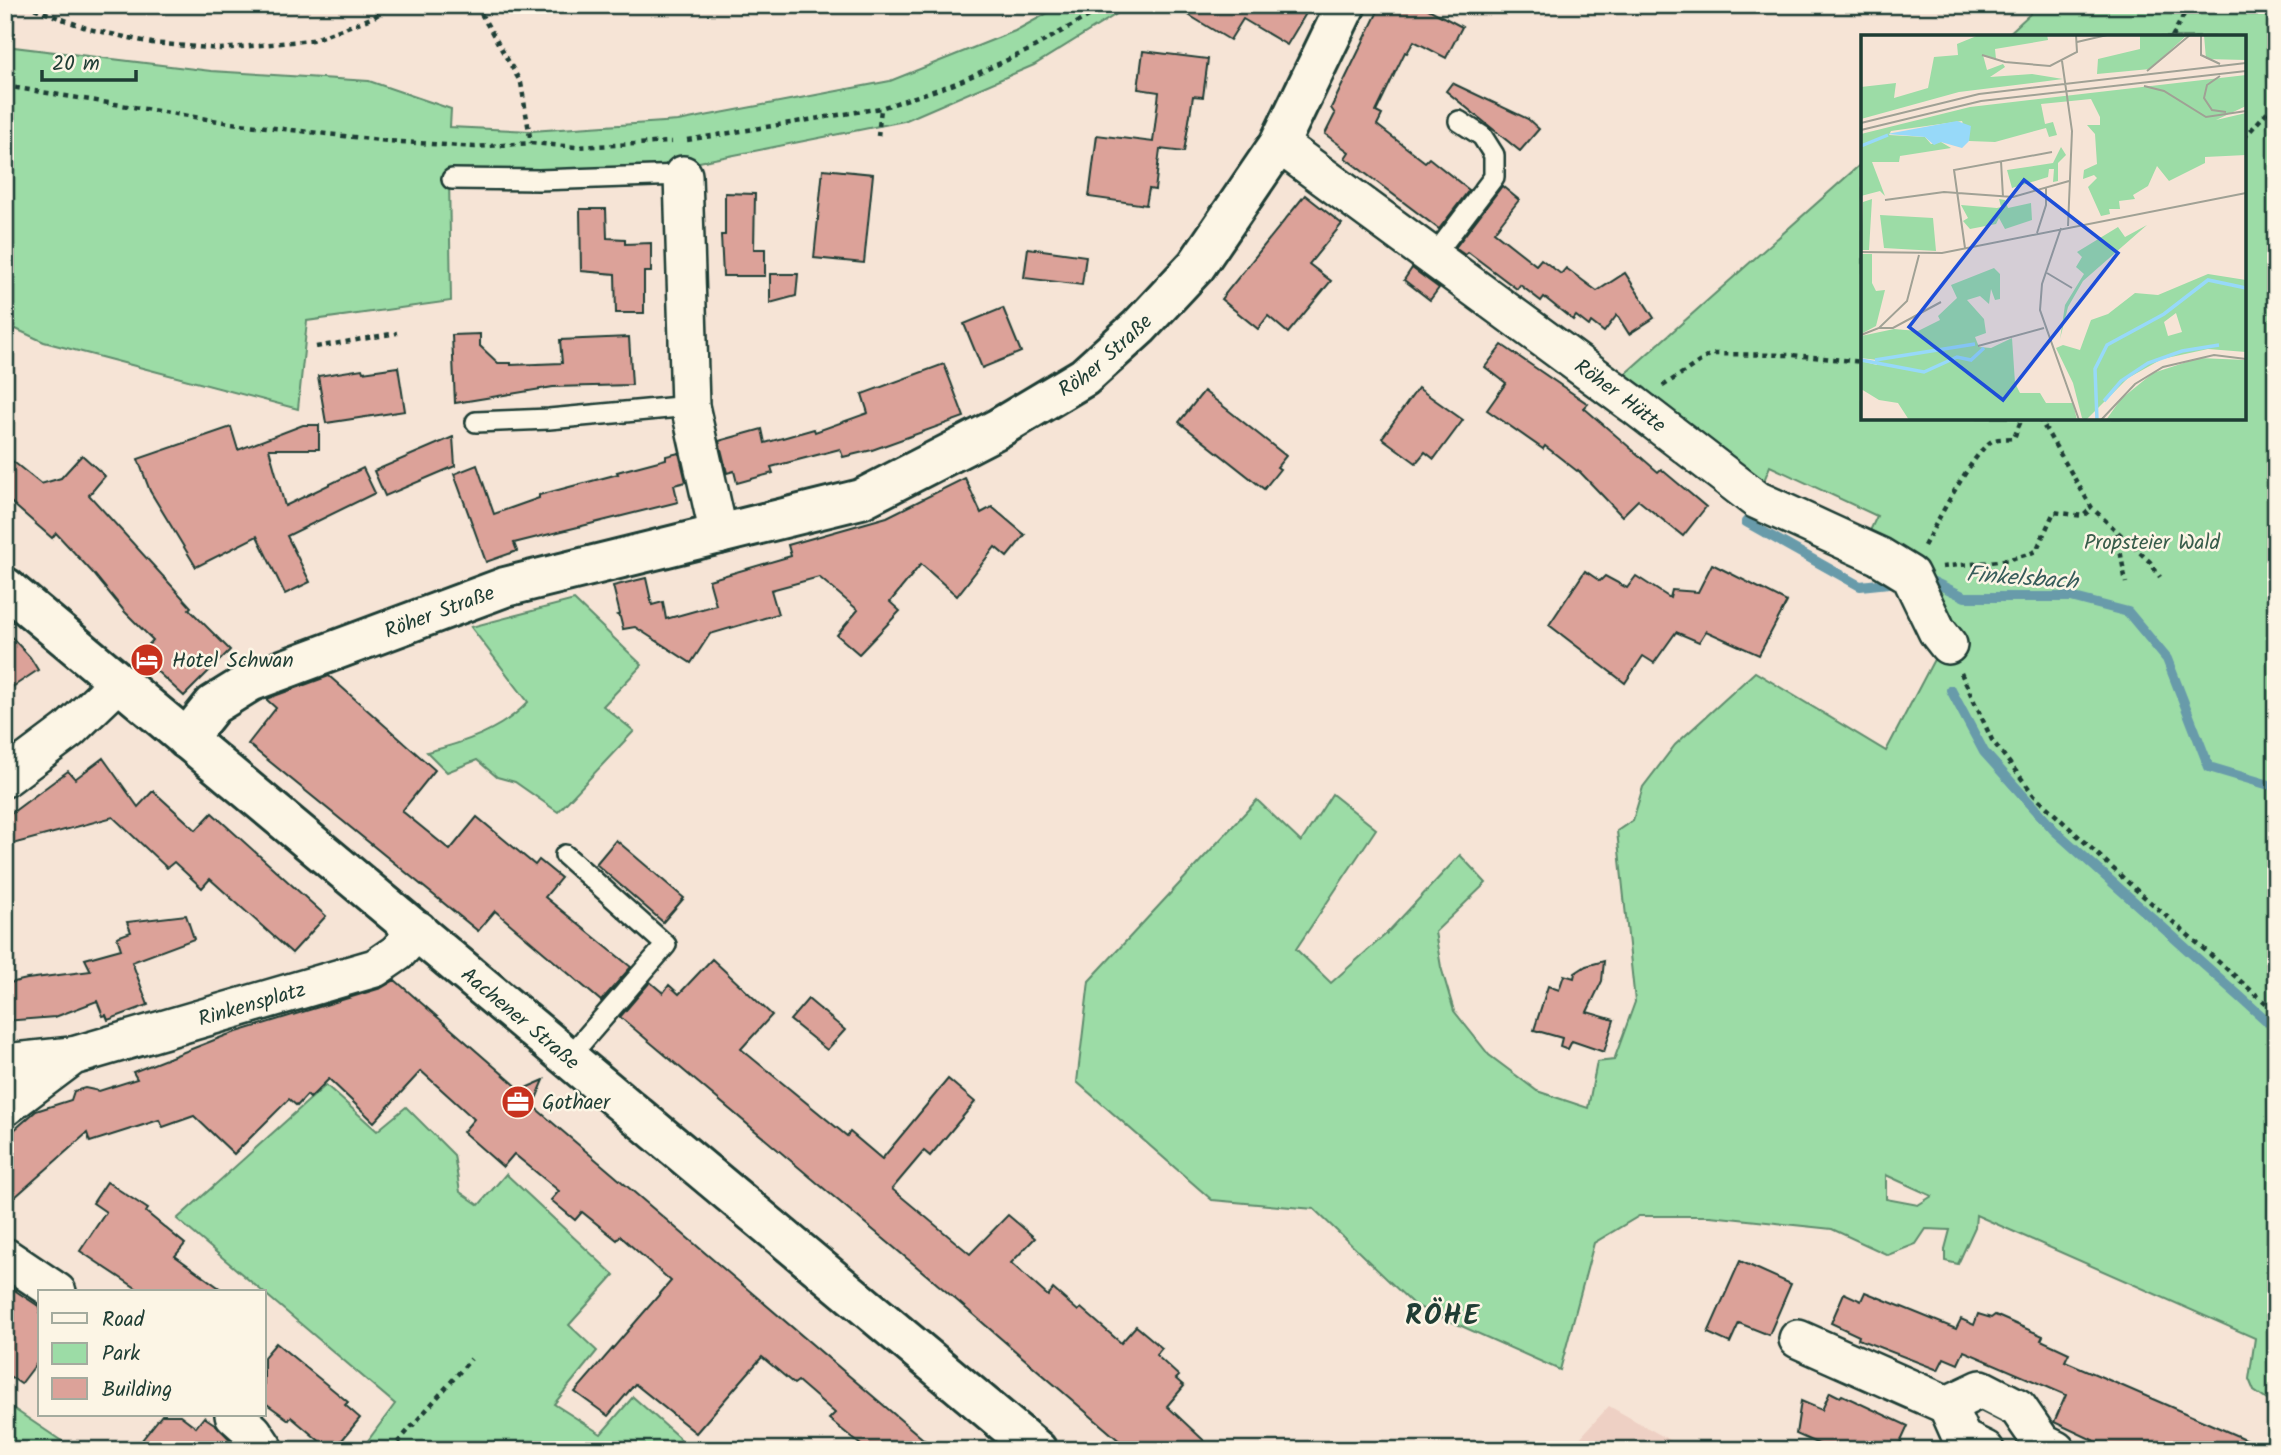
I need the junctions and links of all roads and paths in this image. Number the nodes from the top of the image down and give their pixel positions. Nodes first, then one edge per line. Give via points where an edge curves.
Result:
1 (25, 5) edge
2 (392, 5) edge
3 (476, 5) edge
4 (1108, 5) edge
5 (1346, 5) edge
6 (2189, 5) edge
7 (2173, 35) edge
8 (5, 86) edge
9 (2276, 102) edge
10 (881, 108) junction
11 (1459, 121) dead end
12 (878, 136) dead end
13 (2246, 136) edge
14 (531, 143) junction
15 (1279, 144) junction
16 (683, 175) joint
17 (452, 179) dead end
18 (1433, 257) junction
19 (397, 333) dead end
20 (316, 347) dead end
21 (1861, 362) edge
22 (1634, 405) junction
23 (690, 406) junction
24 (2021, 420) edge
25 (2040, 420) edge
26 (476, 422) dead end
27 (2092, 508) junction
28 (2117, 532) junction
29 (719, 536) junction
30 (1912, 568) junction
31 (2160, 577) dead end
32 (2126, 583) dead end
33 (5, 587) edge
34 (1948, 645) joint
35 (118, 683) junction
36 (186, 739) junction
37 (5, 778) edge
38 (565, 855) dead end
39 (418, 930) junction
40 (2276, 1012) edge
41 (73, 1056) junction
42 (569, 1057) junction
43 (5, 1063) edge
44 (5, 1107) edge
45 (5, 1257) edge
46 (54, 1290) edge
47 (1798, 1339) dead end
48 (471, 1359) dead end
49 (1947, 1405) junction
50 (235, 1416) edge
51 (2039, 1447) edge
52 (265, 1450) edge
53 (391, 1450) edge
54 (1037, 1450) edge
55 (1984, 1450) edge

1 - 2 path via 89,29 152,43 220,49 312,40 374,17
3 - 14 path via 522,83
4 - 10 path via 1027,51 954,84
5 - 15 main road, Röher Straße
6 - 7 path
8 - 14 path via 231,123 388,141 475,147
9 - 13 path
10 - 12 path
10 - 14 path via 677,142 576,147
11 - 18 lane via 1482,136 1494,155 1494,177
15 - 18 street, Röher Hütte
15 - 29 main road, Röher Straße via 1196,266 1084,377 997,429 861,499
16 - 17 lane
16 - 23 street
18 - 22 street, Röher Hütte
19 - 20 path
21 - 22 path via 1711,354
22 - 30 street, Röher Hütte via 1757,500
23 - 26 lane
23 - 29 street
24 - 30 path via 2014,438 1994,439 1983,449
25 - 27 path
27 - 28 path
27 - 30 path via 2083,516 2054,512 2036,551 2017,559
28 - 31 path
28 - 32 path
29 - 36 main road, Röher Straße via 505,587 305,660 250,682 213,705
30 - 34 street via 1937,631
33 - 35 main road, Aachener Straße
34 - 40 path via 1992,740 2034,795
35 - 36 main road, Aachener Straße
35 - 37 street via 69,730
36 - 39 main road, Aachener Straße
38 - 42 lane via 666,945
39 - 41 street, Rinkensplatz via 375,968
39 - 42 main road, Aachener Straße
41 - 43 street, Rinkensplatz
41 - 44 street, Rinkensplatz
42 - 54 main road, Aachener Straße
45 - 46 street
47 - 49 street
48 - 53 path
49 - 51 street via 1981,1390 2018,1408
49 - 55 street via 1962,1439
50 - 52 street

